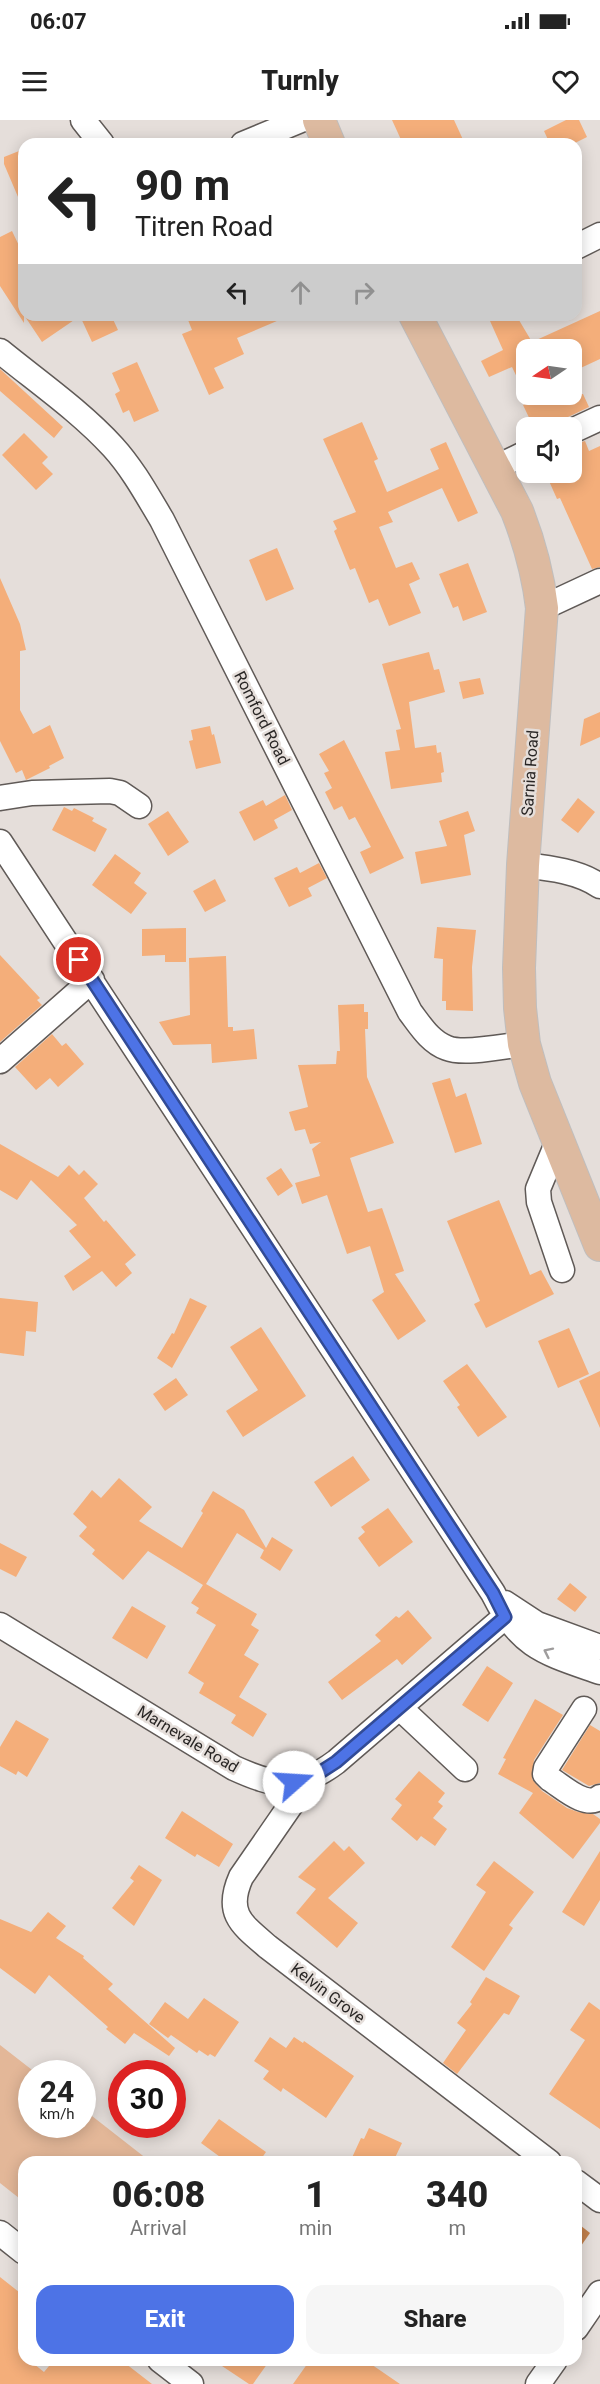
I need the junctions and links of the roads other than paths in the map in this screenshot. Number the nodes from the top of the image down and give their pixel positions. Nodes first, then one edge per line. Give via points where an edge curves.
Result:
1 (83, 120) edge
2 (301, 120) edge
3 (319, 120) edge
4 (97, 138) edge
5 (258, 138) edge
6 (326, 138) edge
7 (600, 235) edge
8 (582, 244) edge
9 (425, 321) edge
10 (0, 351) edge
11 (600, 418) edge
12 (582, 426) edge
13 (516, 458) edge
14 (495, 468) junction
15 (600, 581) edge
16 (542, 608) junction
17 (0, 798) edge
18 (139, 806) dead end
19 (0, 842) edge
20 (524, 865) junction
21 (596, 877) edge
22 (92, 980) junction
23 (524, 1044) junction
24 (0, 1060) edge
25 (558, 1141) junction
26 (600, 1245) edge
27 (562, 1270) dead end
28 (509, 1613) junction
29 (0, 1625) edge
30 (600, 1647) edge
31 (600, 1672) edge
32 (400, 1708) junction
33 (584, 1709) dead end
34 (465, 1769) dead end
35 (308, 1780) junction
36 (600, 1797) edge
37 (541, 2156) edge
38 (582, 2186) edge
39 (600, 2200) edge
40 (0, 2233) edge
41 (18, 2247) edge
42 (600, 2293) edge
43 (582, 2319) edge
44 (168, 2366) edge
45 (551, 2366) edge
46 (191, 2384) edge
47 (538, 2384) edge

1 - 4 street
2 - 5 street
3 - 6 main road
7 - 8 street
9 - 14 main road, Sarnia Road
10 - 23 street, Romford Road via 95,428 136,476 422,1029 449,1049
11 - 12 street
13 - 14 street
14 - 16 main road, Sarnia Road via 530,545
15 - 16 street
16 - 20 main road, Sarnia Road
17 - 18 street via 110,791
19 - 22 street
20 - 21 street
20 - 23 main road, Sarnia Road via 519,968
22 - 24 street
22 - 28 street
23 - 25 main road, Sarnia Road
25 - 26 main road, Sarnia Road
25 - 27 street via 538,1190
28 - 30 street
31 -> 28 street via 541,1650 524,1638
28 - 32 street, Marnevale Road
29 - 35 street, Marnevale Road via 234,1768 260,1780
32 - 34 street
32 - 35 street, Marnevale Road via 336,1762
33 - 36 street via 545,1774 587,1802
35 - 37 street, Kelvin Grove via 241,1877 234,1893 235,1912 268,1947
38 - 39 street
40 - 41 street
42 - 43 street
44 - 46 street
45 - 47 street

